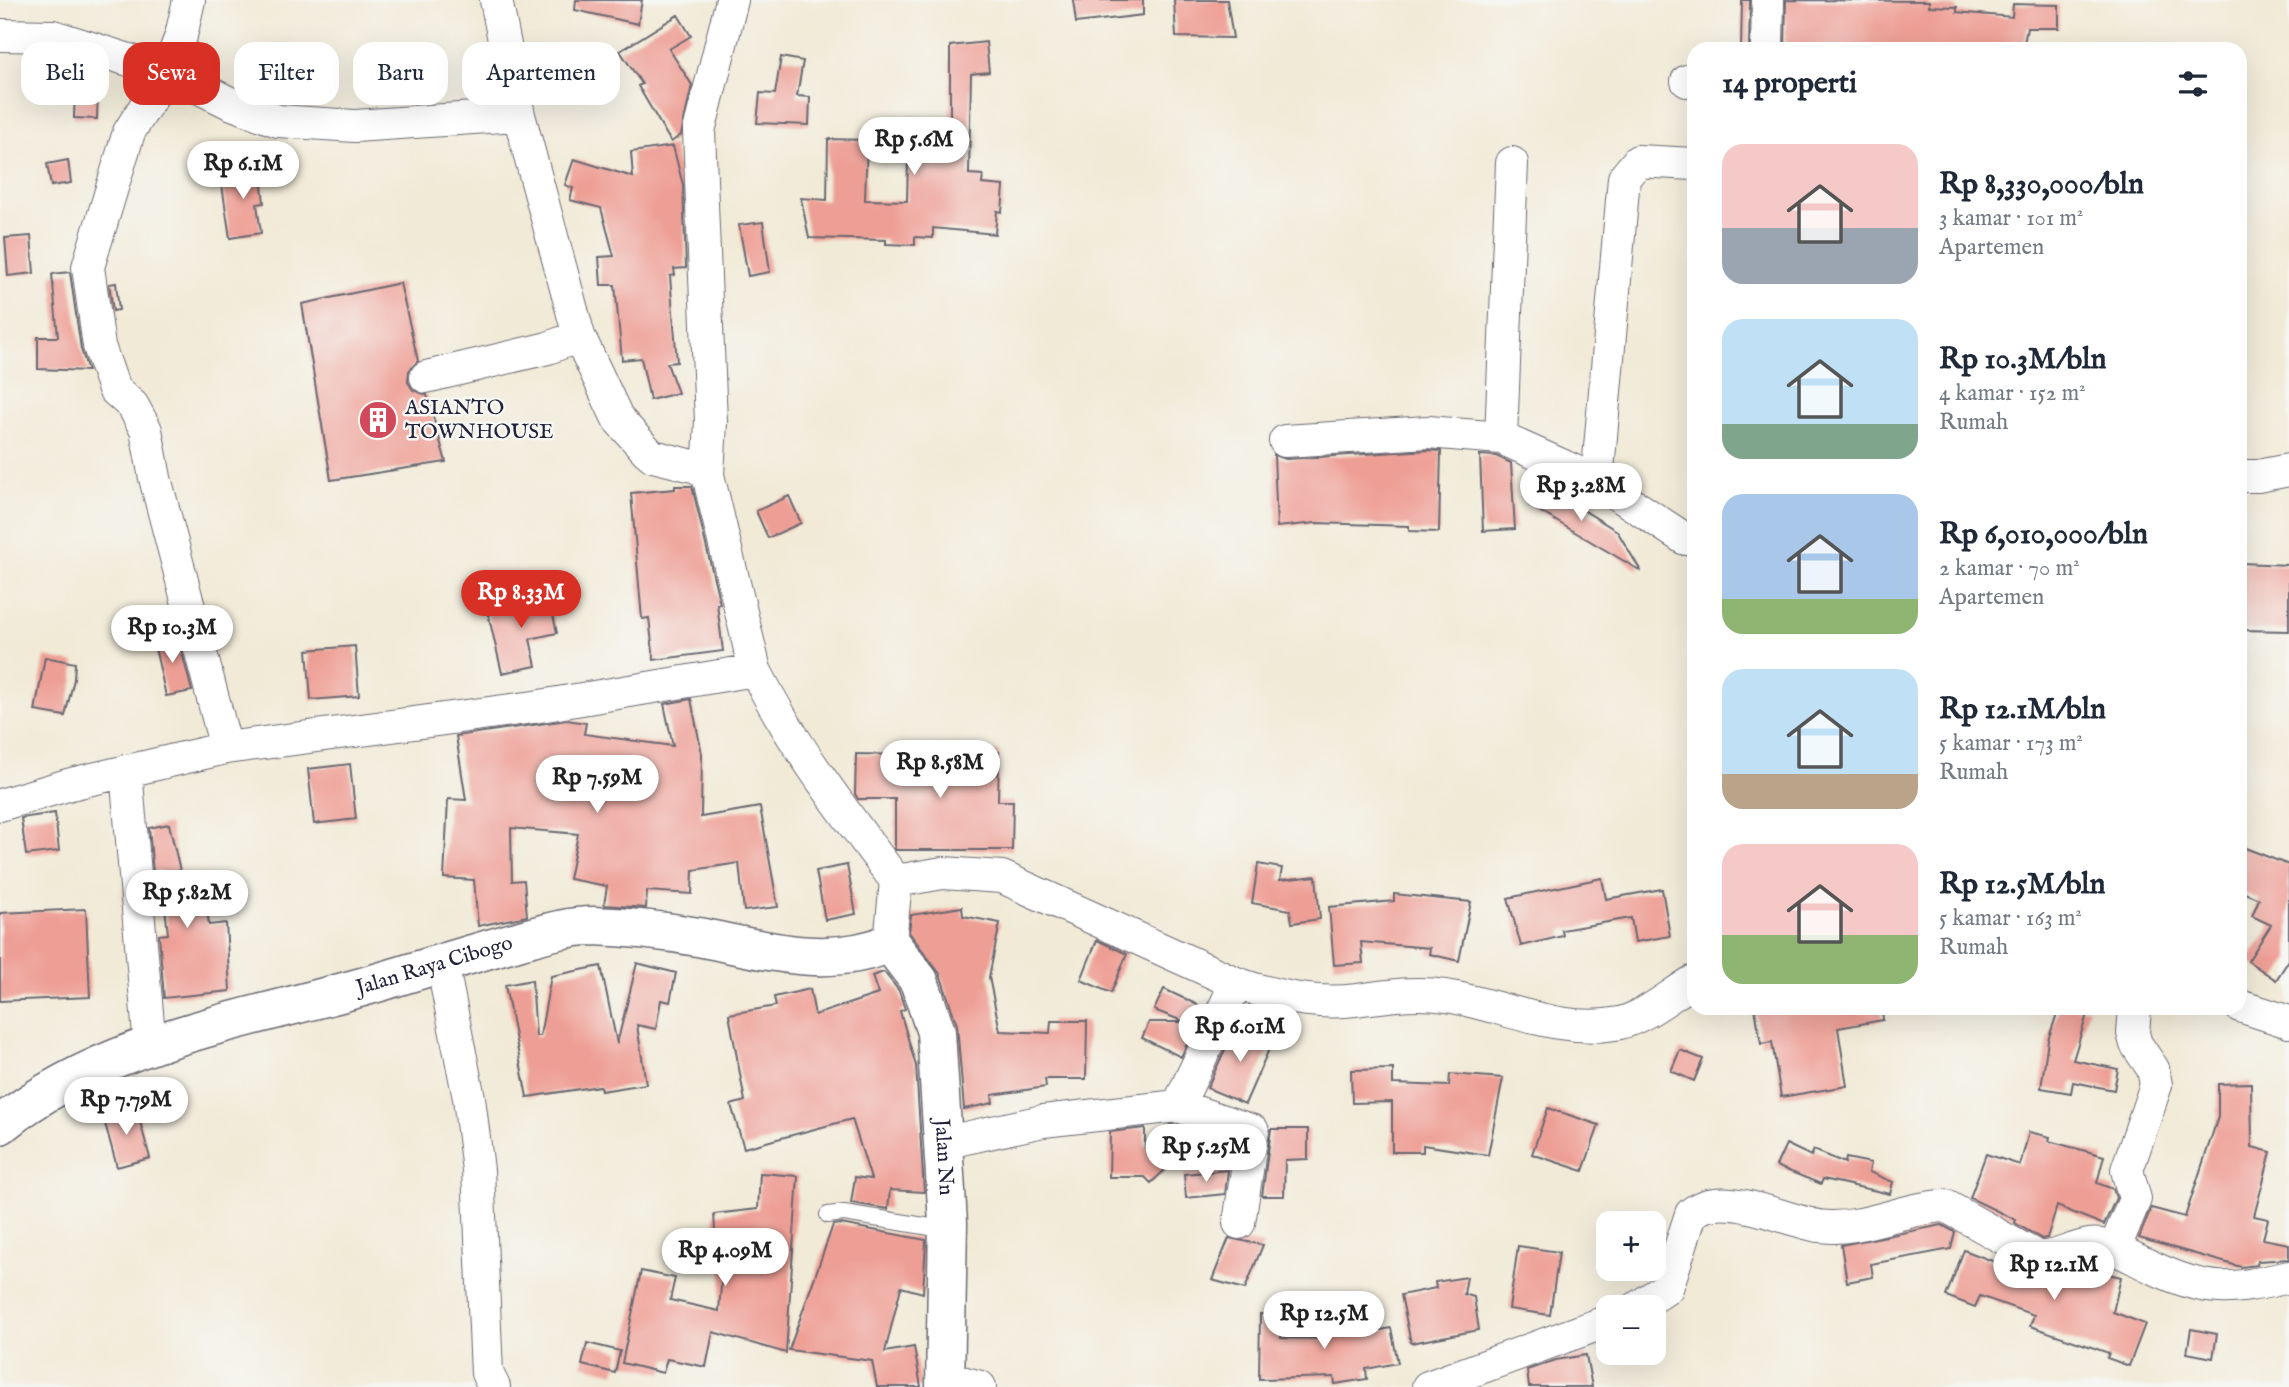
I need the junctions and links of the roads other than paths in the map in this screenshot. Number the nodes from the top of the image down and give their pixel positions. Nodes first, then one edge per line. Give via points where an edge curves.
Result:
1 (189, 0) edge
2 (496, 0) edge
3 (733, 0) edge
4 (1768, 0) edge
5 (0, 35) edge
6 (178, 42) edge
7 (1767, 42) edge
8 (123, 58) edge
9 (220, 98) edge
10 (146, 105) edge
11 (519, 115) junction
12 (1511, 163) dead end
13 (1687, 164) edge
14 (579, 336) junction
15 (426, 377) dead end
16 (1501, 438) junction
17 (1286, 441) dead end
18 (2289, 470) edge
19 (708, 475) junction
20 (2247, 476) edge
21 (1597, 481) junction
22 (1685, 539) dead end
23 (755, 670) junction
24 (226, 748) junction
25 (126, 771) junction
26 (0, 805) edge
27 (896, 881) junction
28 (890, 943) junction
29 (442, 962) junction
30 (1236, 984) junction
31 (1687, 985) edge
32 (2247, 1008) edge
33 (2134, 1015) edge
34 (2289, 1022) edge
35 (150, 1047) junction
36 (1178, 1106) junction
37 (0, 1125) edge
38 (943, 1143) junction
39 (828, 1215) dead end
40 (1240, 1223) dead end
41 (948, 1230) junction
42 (2114, 1250) junction
43 (2289, 1277) edge
44 (1656, 1295) edge
45 (1596, 1325) edge
46 (957, 1384) edge
47 (494, 1387) edge
48 (1428, 1387) edge

1 - 6 street
2 - 11 street
3 - 19 street via 699,131 711,422
4 - 7 street
5 - 8 street via 53,36
9 - 11 street via 278,121 355,126
10 - 24 street via 129,132 88,267 99,346 114,389 133,406 146,430
11 - 14 street
12 - 16 street
13 - 21 street via 1638,161 1624,178
14 - 15 street via 548,348
14 - 19 street via 618,419 632,435 653,456 697,467
16 - 17 street via 1428,432
16 - 21 street
18 - 20 street
19 - 23 street
21 - 22 street
23 - 24 street
23 - 27 street via 769,700 828,790
24 - 25 street
25 - 26 street
25 - 35 street
27 - 28 street
27 - 30 street via 943,873 1002,877
28 - 29 street, Jalan Raya Cibogo via 875,949 801,957 666,932 591,926 557,930
28 - 38 street, Jalan Nn via 919,981 936,1032
29 - 35 street, Jalan Raya Cibogo
29 - 47 street via 478,1170 487,1373
30 - 31 street via 1272,996 1354,1000 1415,992 1543,1020 1601,1024 1622,1022
30 - 36 street
32 - 34 street
33 - 42 street via 2136,1044 2154,1069 2156,1085 2127,1170 2135,1199
35 - 37 street, Jalan Raya Cibogo via 81,1074
36 - 38 street via 1043,1121
36 - 40 street via 1253,1131
38 - 41 street, Jalan Nn
39 - 41 lane via 844,1213
41 - 46 street, Jalan Nn
42 - 43 street via 2207,1288
42 - 44 street via 2094,1245 2052,1257 2037,1256 1946,1206 1823,1226 1751,1208 1708,1204 1691,1214 1667,1288
45 - 48 street

